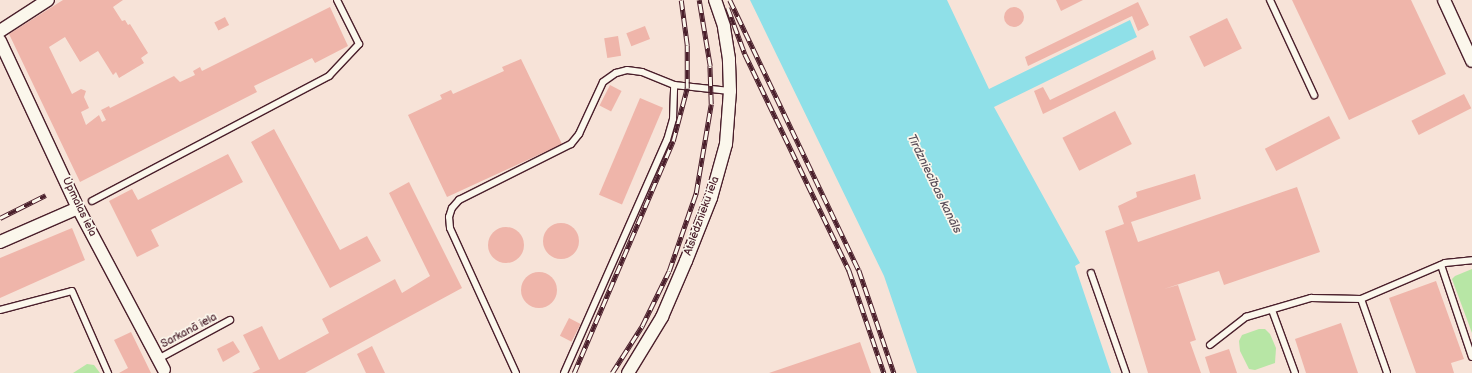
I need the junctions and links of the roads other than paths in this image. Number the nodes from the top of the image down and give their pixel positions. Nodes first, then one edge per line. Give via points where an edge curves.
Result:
1 (48, 0) edge
2 (337, 0) edge
3 (715, 0) edge
4 (1270, 0) edge
5 (1444, 0) edge
6 (0, 31) edge
7 (0, 41) edge
8 (1472, 61) edge
9 (674, 85) junction
10 (730, 91) junction
11 (1314, 95) dead end
12 (92, 201) dead end
13 (78, 208) junction
14 (0, 242) edge
15 (1472, 260) edge
16 (1441, 265) junction
17 (1091, 273) dead end
18 (1361, 299) junction
19 (0, 310) edge
20 (1272, 310) junction
21 (230, 320) dead end
22 (1210, 345) dead end
23 (1472, 357) edge
24 (158, 359) junction
25 (164, 370) dead end
26 (108, 373) edge
27 (516, 373) edge
28 (564, 373) edge
29 (628, 373) edge
30 (1126, 373) edge
31 (1295, 373) edge
32 (1388, 373) edge

1 - 6 street
2 - 12 lane via 359,44 329,76
3 - 10 street, Atslēdznieku iela via 724,26
4 - 11 lane
5 - 8 street
7 - 13 street, Upmalas iela
9 - 10 lane
9 - 27 lane via 642,72 628,70 616,73 602,82 579,134 571,144 459,200 452,208 449,217 450,228
9 - 28 lane via 674,119 667,140
10 - 29 street, Atslēdznieku iela via 726,144 711,198 662,317
13 - 14 street
13 - 24 street, Upmalas iela
15 - 16 lane
16 - 18 lane
16 - 23 lane
17 - 30 lane
18 - 20 lane via 1311,298
18 - 32 lane
19 - 26 lane via 72,291
20 - 22 lane via 1246,317
20 - 31 lane
21 - 24 lane, Sarkanā iela
24 - 25 street, Upmalas iela

